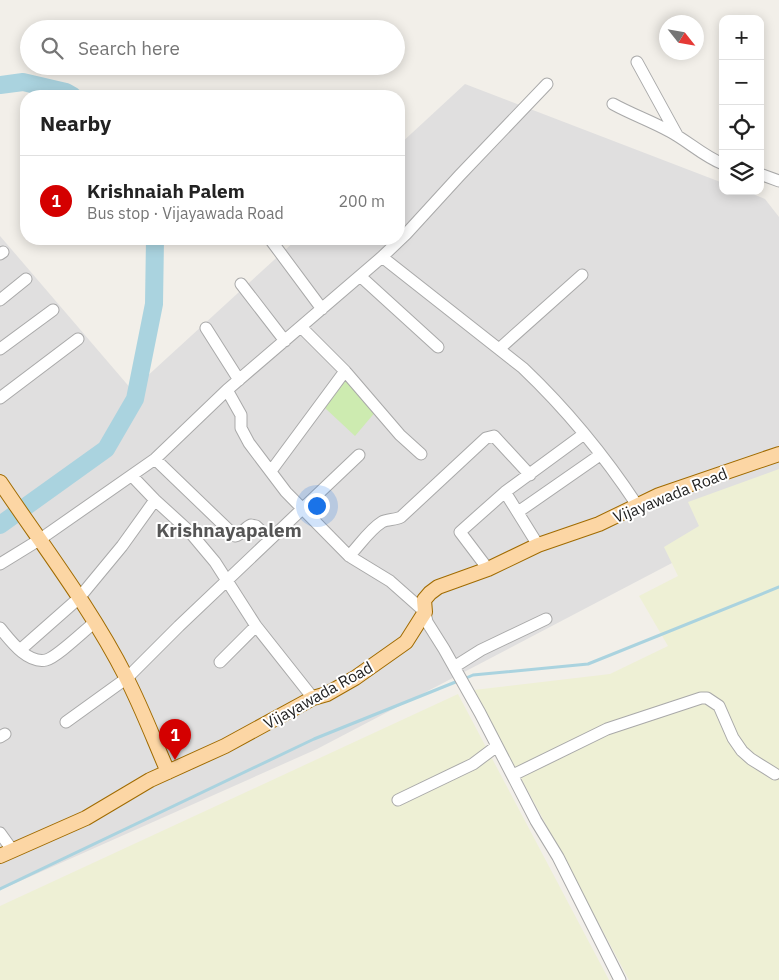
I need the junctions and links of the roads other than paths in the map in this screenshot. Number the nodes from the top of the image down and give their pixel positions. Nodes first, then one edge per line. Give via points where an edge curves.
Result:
1 (637, 62) dead end
2 (547, 84) dead end
3 (613, 104) dead end
4 (677, 136) junction
5 (719, 162) edge
6 (764, 176) edge
7 (779, 182) edge
8 (405, 235) edge
9 (275, 245) edge
10 (395, 245) edge
11 (382, 257) junction
12 (582, 275) dead end
13 (360, 276) junction
14 (26, 279) dead end
15 (242, 284) dead end
16 (0, 300) edge
17 (322, 308) junction
18 (52, 310) dead end
19 (301, 327) junction
20 (206, 328) dead end
21 (78, 339) dead end
22 (285, 341) junction
23 (438, 347) dead end
24 (0, 349) edge
25 (499, 349) junction
26 (346, 371) junction
27 (239, 380) junction
28 (227, 390) junction
29 (0, 398) edge
30 (584, 434) junction
31 (421, 454) dead end
32 (779, 454) edge
33 (359, 455) dead end
34 (600, 455) junction
35 (155, 459) junction
36 (271, 471) junction
37 (530, 475) junction
38 (132, 476) junction
39 (0, 482) edge
40 (505, 492) junction
41 (155, 500) junction
42 (637, 505) junction
43 (302, 508) junction
44 (518, 512) junction
45 (270, 539) junction
46 (39, 540) junction
47 (538, 545) junction
48 (349, 556) junction
49 (0, 564) edge
50 (488, 569) junction
51 (227, 581) junction
52 (79, 598) junction
53 (425, 612) junction
54 (546, 619) dead end
55 (95, 622) junction
56 (256, 626) junction
57 (2, 633) edge
58 (20, 650) junction
59 (220, 662) dead end
60 (456, 670) junction
61 (127, 678) junction
62 (313, 698) junction
63 (66, 722) dead end
64 (497, 746) junction
65 (168, 772) junction
66 (775, 774) dead end
67 (513, 776) junction
68 (398, 800) dead end
69 (0, 833) edge
70 (6, 853) edge
71 (620, 980) edge

1 - 4 street
2 - 8 street
3 - 4 street
4 - 5 street
6 - 7 street
9 - 17 street
10 - 11 street
11 - 13 street
11 - 25 street
12 - 25 street
13 - 17 street
13 - 23 street
14 - 16 street
15 - 22 street
17 - 19 street
18 - 24 street
19 - 22 street
19 - 26 street
20 - 27 street
21 - 29 street
22 - 27 street
25 - 30 street via 543,387
26 - 31 street
26 - 36 street
27 - 28 street
28 - 35 street
28 - 36 street via 241,415 241,428 249,443
30 - 34 street
30 - 37 street
32 - 42 main road, Vijayawada Road
33 - 43 street
34 - 42 street
34 - 44 street
35 - 38 street
35 - 45 street via 235,536 251,525
36 - 43 street
37 - 40 street
37 - 48 street via 494,436 486,438 401,517 379,525
38 - 41 street
38 - 46 street
39 - 46 main road
40 - 44 street
40 - 50 street via 460,532
41 - 51 street via 189,531
41 - 52 street
42 - 47 main road, Vijayawada Road via 599,524
43 - 45 street
43 - 48 street
44 - 47 street
45 - 51 street
46 - 49 street
46 - 52 main road
47 - 50 main road, Vijayawada Road
48 - 53 street via 390,582
50 - 53 main road, Vijayawada Road via 438,587 424,600
51 - 56 street
51 - 61 street
52 - 55 main road
52 - 58 street
53 - 60 street via 427,622
53 - 62 main road, Vijayawada Road via 406,642 355,678
54 - 60 street via 481,650
55 - 58 street via 46,660 36,660
55 - 61 main road
56 - 59 street
56 - 62 street
57 - 58 street
60 - 64 street
61 - 63 street
61 - 65 main road
62 - 65 main road, Vijayawada Road via 225,746
64 - 67 street
64 - 68 street via 473,764
65 - 70 main road, Vijayawada Road via 86,818
66 - 67 street via 742,751 719,706 701,698 607,729
67 - 71 street
69 - 70 street

